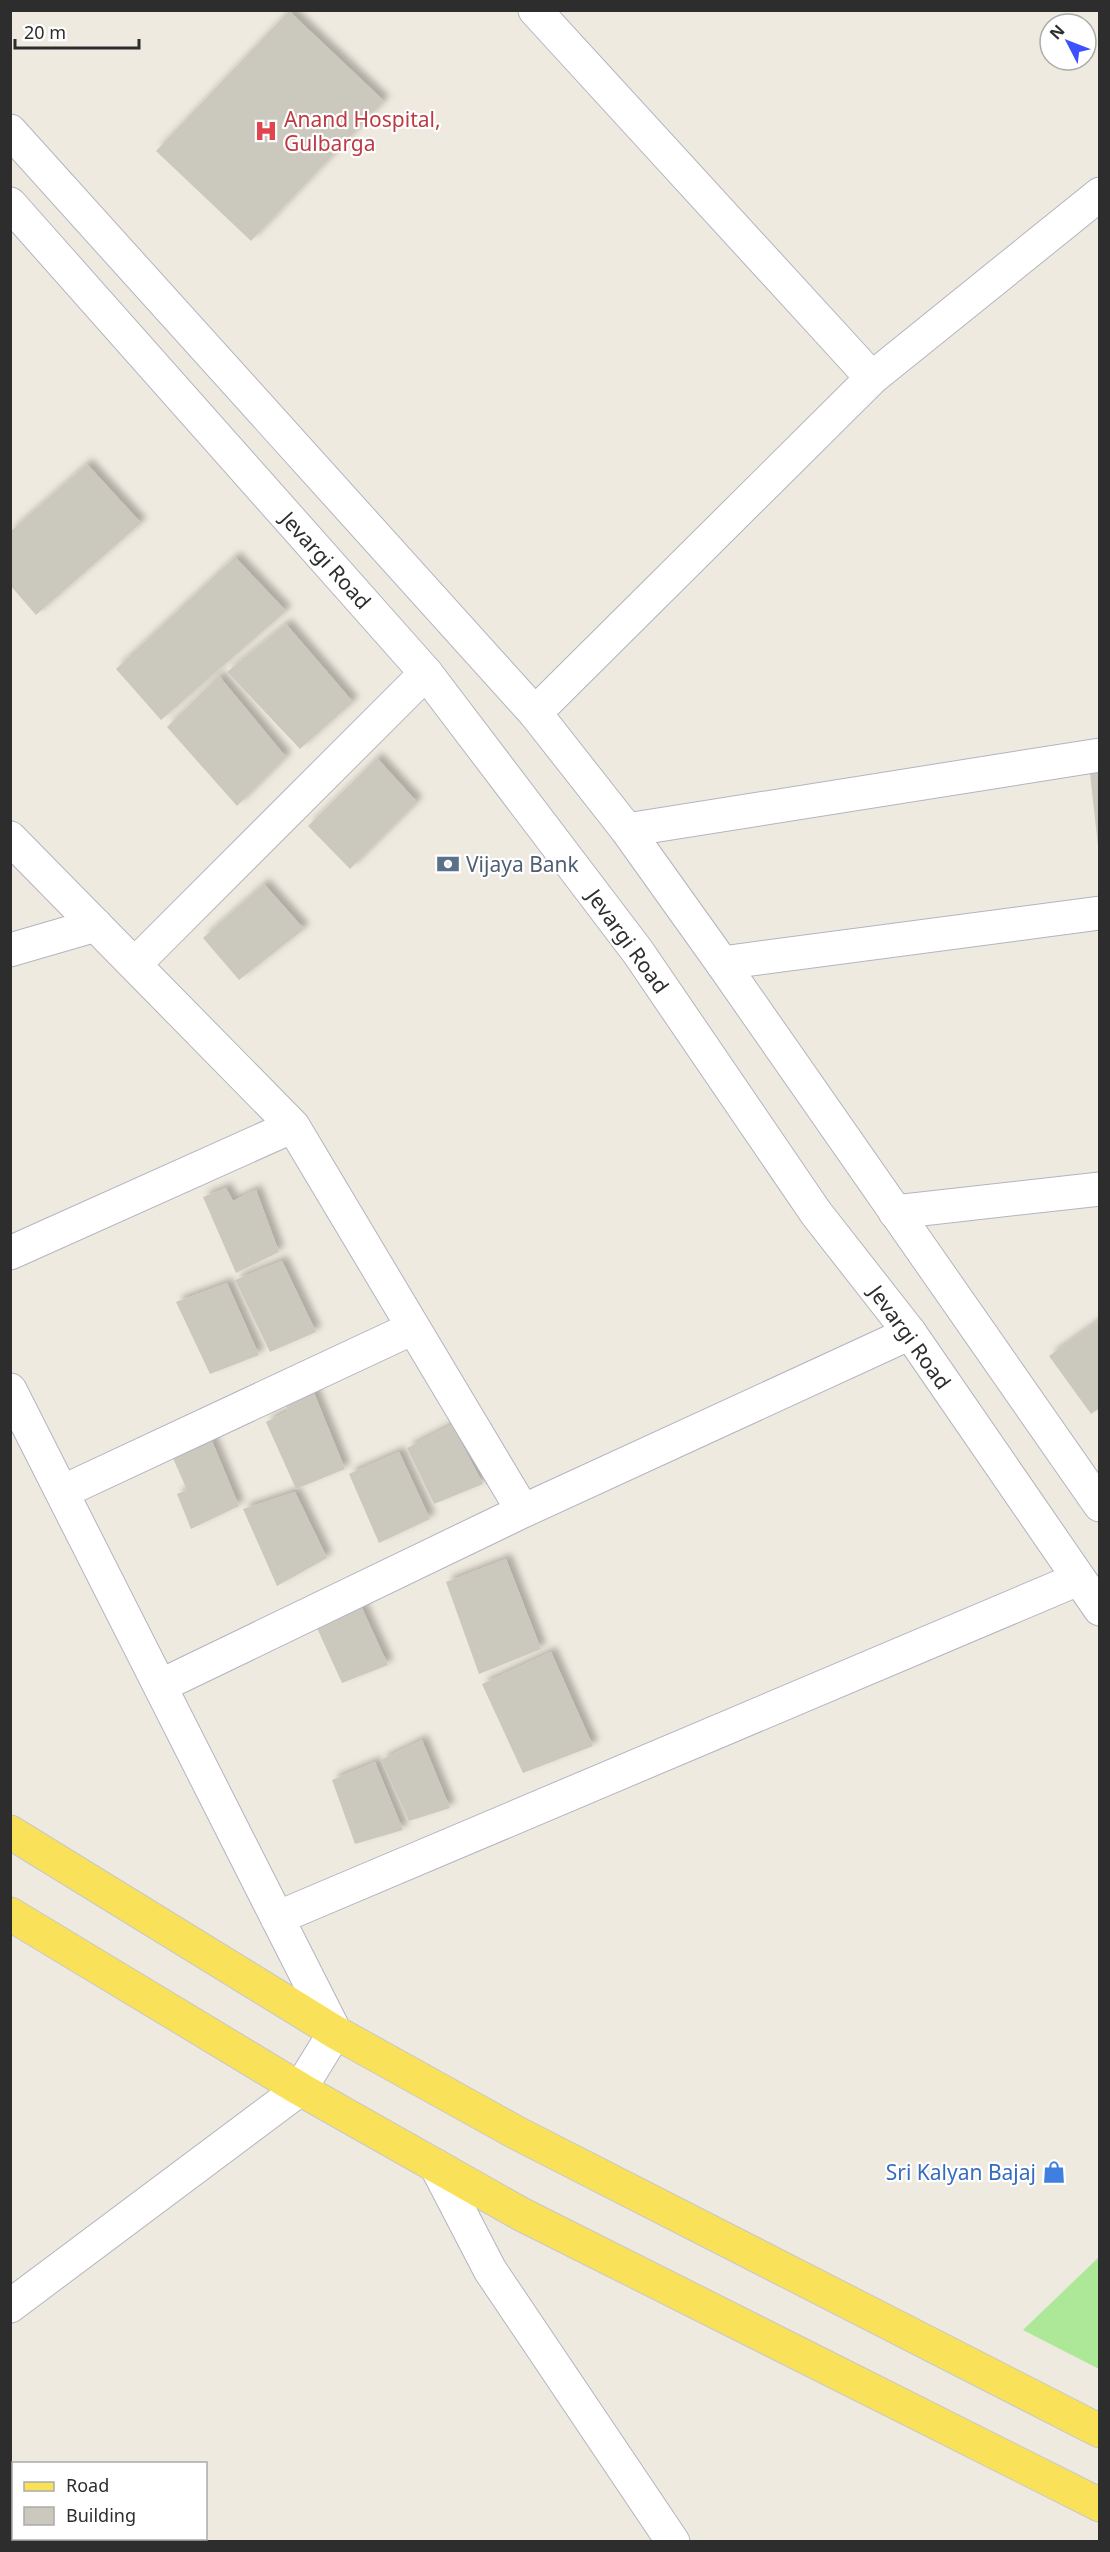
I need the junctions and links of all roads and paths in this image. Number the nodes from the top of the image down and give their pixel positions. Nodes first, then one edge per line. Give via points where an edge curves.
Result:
1 (535, 10) edge
2 (10, 131) edge
3 (1100, 194) edge
4 (10, 204) edge
5 (872, 378) junction
6 (426, 673) junction
7 (535, 712) junction
8 (1100, 755) edge
9 (627, 830) junction
10 (10, 838) edge
11 (1100, 914) edge
12 (96, 925) junction
13 (10, 950) edge
14 (722, 963) junction
15 (135, 964) junction
16 (293, 1126) junction
17 (1100, 1189) edge
18 (895, 1212) junction
19 (10, 1253) edge
20 (413, 1328) junction
21 (910, 1333) junction
22 (10, 1390) edge
23 (62, 1492) junction
24 (1100, 1505) edge
25 (523, 1511) junction
26 (1078, 1579) junction
27 (1100, 1609) edge
28 (160, 1686) junction
29 (10, 1832) edge
30 (10, 1914) edge
31 (278, 1918) junction
32 (335, 2032) junction
33 (300, 2089) junction
34 (436, 2166) junction
35 (10, 2306) edge
36 (1100, 2431) edge
37 (1100, 2505) edge
38 (662, 2537) edge

1 - 5 street
2 - 7 street
3 - 5 street
4 - 6 street, Jevargi Road
5 - 7 street
6 - 15 street
6 - 21 street, Jevargi Road via 638,952 816,1213
7 - 9 street
8 - 9 street
9 - 14 street
10 - 12 street
11 - 14 street
12 - 13 street
12 - 15 street
14 - 18 street
15 - 16 street
16 - 19 street
16 - 20 street
17 - 18 street
18 - 24 street
20 - 23 street
20 - 25 street
21 - 25 street
21 - 26 street, Jevargi Road
22 - 23 street
23 - 28 street
25 - 28 street
26 - 27 street, Jevargi Road
26 - 31 street
28 - 31 street
29 - 32 main road
30 - 33 main road
31 - 32 street
32 - 33 street
32 - 36 main road via 515,2132
33 - 34 main road
33 - 35 street
34 - 37 main road via 521,2214
34 - 38 street via 490,2270

